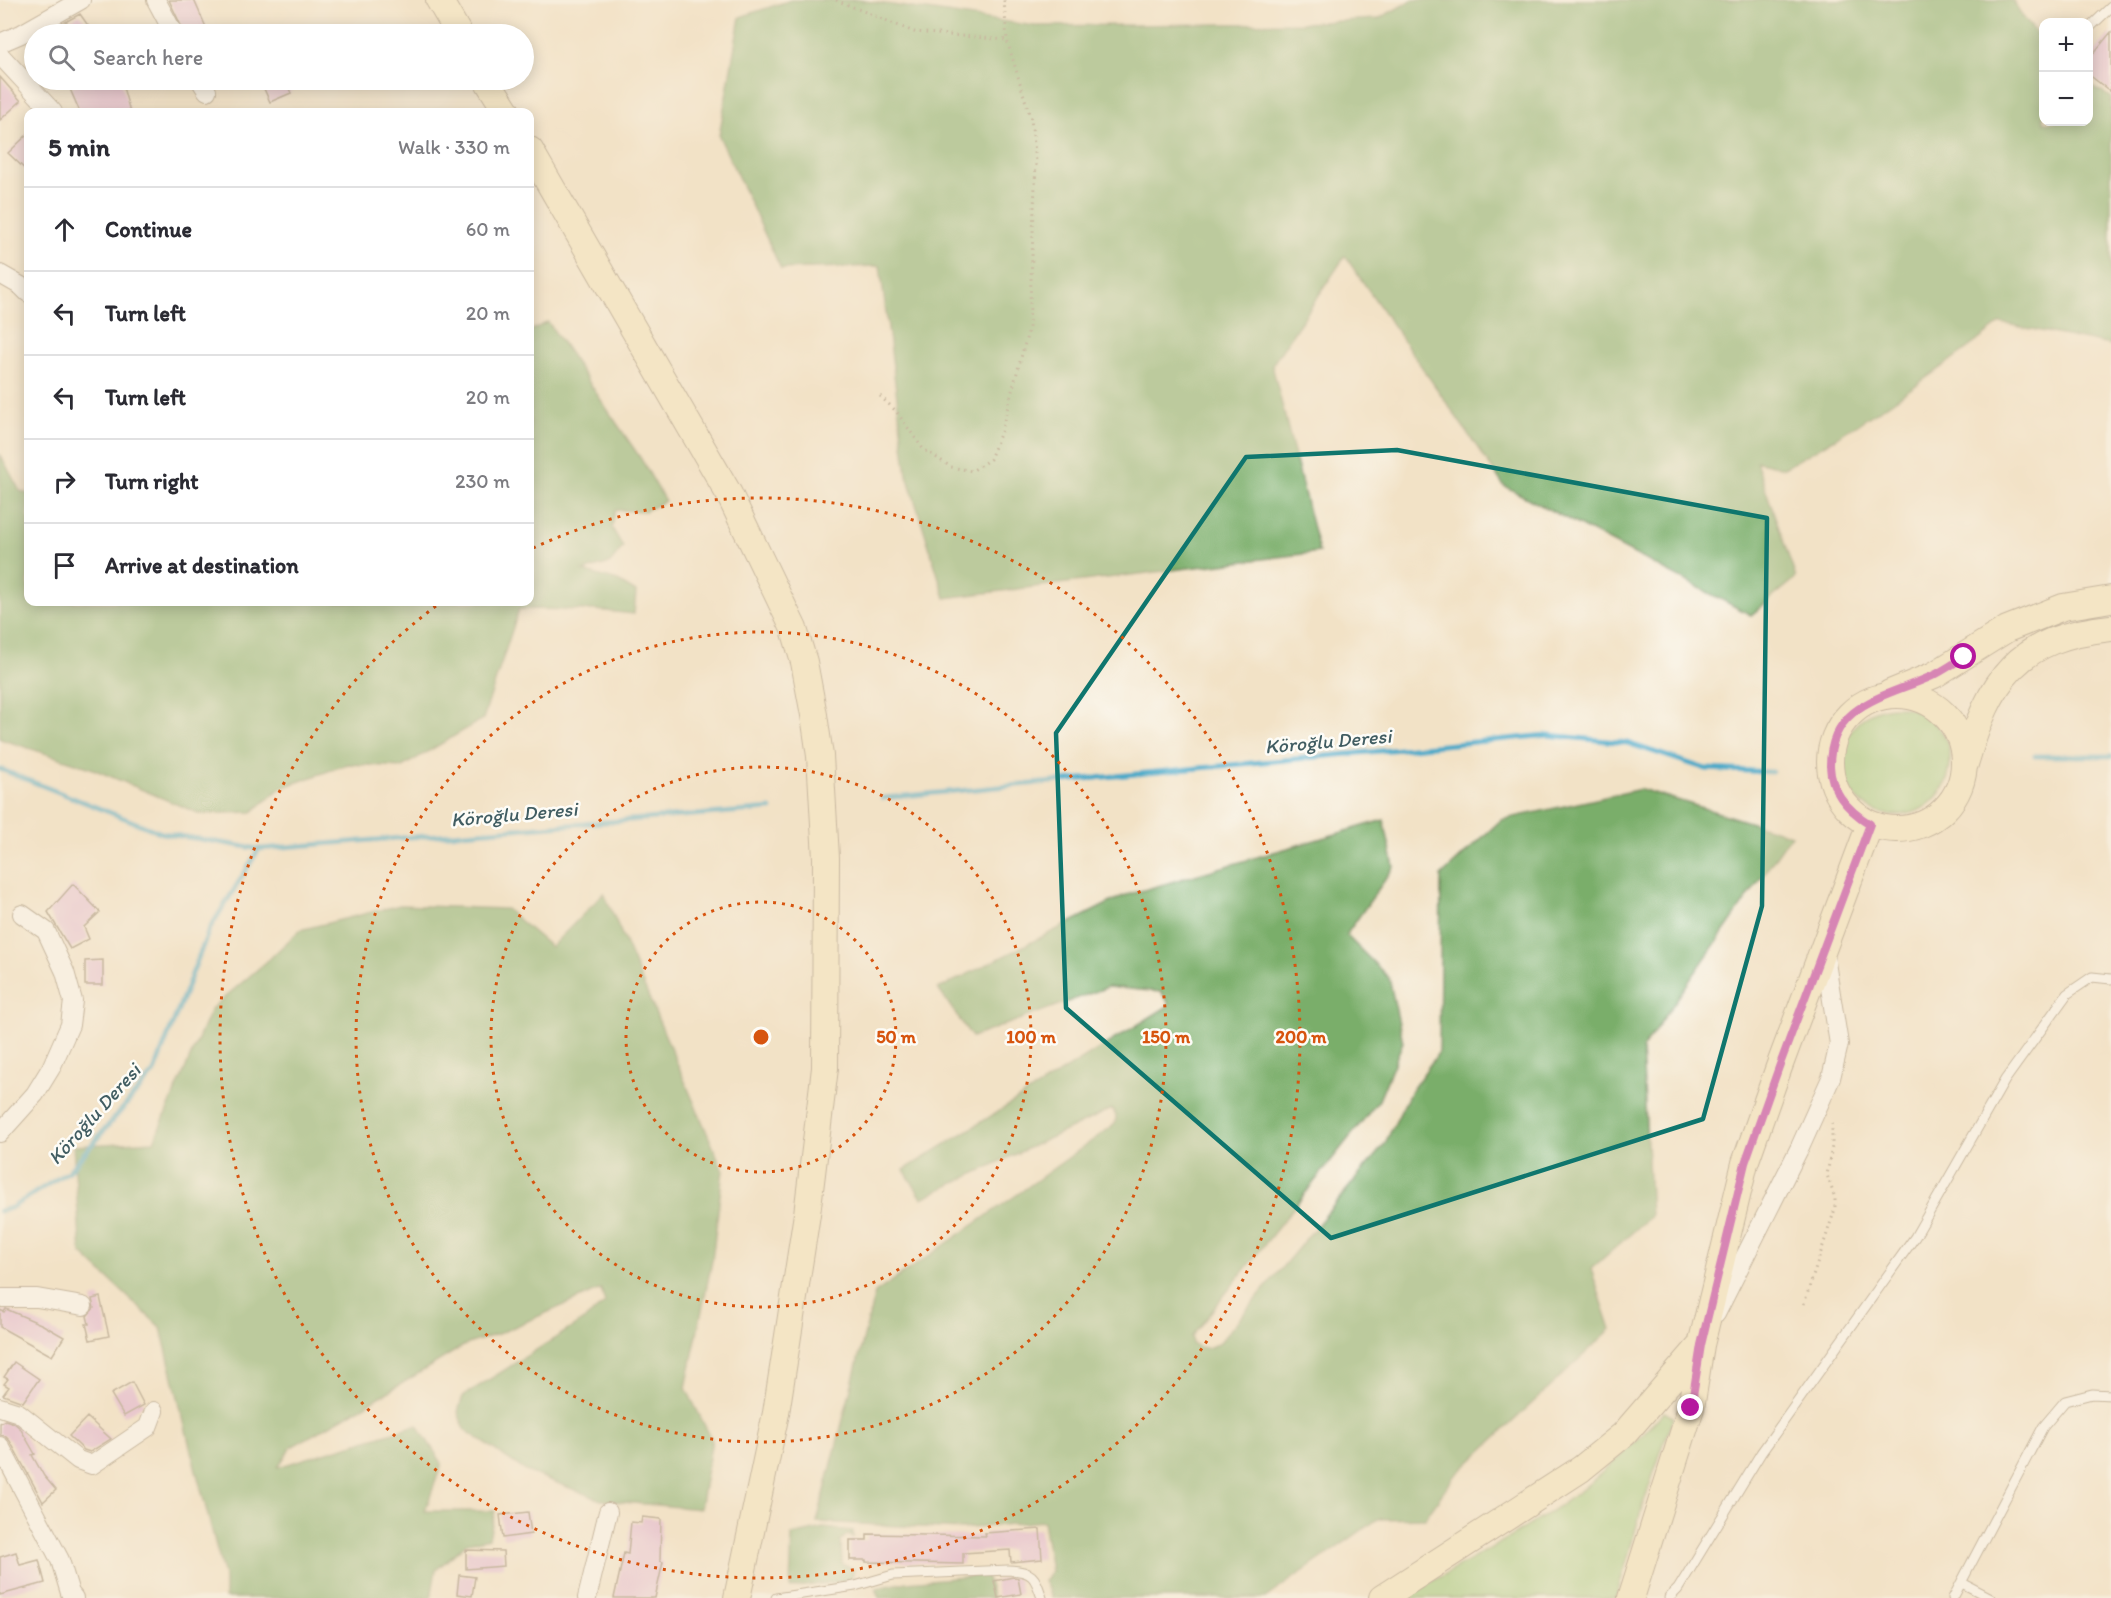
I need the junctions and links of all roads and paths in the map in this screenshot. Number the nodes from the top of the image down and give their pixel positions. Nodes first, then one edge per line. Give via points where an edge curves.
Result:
1 (81, 0) edge
2 (156, 0) edge
3 (439, 0) edge
4 (836, 0) edge
5 (1004, 0) edge
6 (2111, 6) edge
7 (39, 24) edge
8 (169, 24) edge
9 (453, 24) edge
10 (2093, 24) edge
11 (24, 32) edge
12 (1007, 40) junction
13 (0, 43) edge
14 (0, 56) edge
15 (24, 81) edge
16 (32, 90) edge
17 (493, 90) edge
18 (49, 108) edge
19 (504, 108) edge
20 (534, 157) edge
21 (0, 274) edge
22 (24, 289) edge
23 (880, 396) dead end
24 (2111, 599) edge
25 (2111, 628) edge
26 (1870, 700) junction
27 (1965, 764) junction
28 (1870, 824) junction
29 (22, 914) dead end
30 (1824, 948) junction
31 (2111, 979) edge
32 (1832, 1112) dead end
33 (0, 1133) edge
34 (0, 1298) edge
35 (1804, 1304) dead end
36 (83, 1306) dead end
37 (1701, 1345) junction
38 (2111, 1395) edge
39 (0, 1407) edge
40 (154, 1411) dead end
41 (0, 1446) edge
42 (608, 1512) dead end
43 (1962, 1583) junction
44 (67, 1596) edge
45 (587, 1598) edge
46 (737, 1598) edge
47 (776, 1598) edge
48 (1042, 1598) edge
49 (1382, 1598) edge
50 (1631, 1598) edge
51 (1669, 1598) edge
52 (1953, 1598) edge
53 (1991, 1598) edge

1 - 7 street
2 - 8 street
3 - 9 main road
4 - 12 path via 914,32
5 - 12 path
6 - 10 lane
11 - 13 street
12 - 23 path via 1031,119 1036,161 1033,237 1029,328 990,459 972,471 951,467 923,449
14 - 15 street
16 - 18 street
17 - 19 main road
20 - 46 main road via 735,504 794,629 804,662 820,756 826,858 825,1068 776,1413
21 - 22 street
24 - 26 main road via 2063,607 2007,629 1934,675
25 - 27 main road via 2062,636 2029,652 2010,669 1990,697
26 - 27 main road via 1892,695 1915,697 1935,706 1952,722 1962,742
26 - 28 main road via 1851,713 1837,731 1830,752 1831,775 1838,795 1852,812
27 - 28 main road via 1961,786 1950,805 1933,819 1913,828 1892,830
28 - 30 main road
29 - 33 street via 46,931 73,1001 70,1025 51,1068 35,1094
30 - 37 main road via 1745,1163
30 - 37 street via 1839,1044 1832,1078
31 - 51 lane via 2092,977 2067,994 2005,1080 1915,1237 1761,1453
32 - 35 path via 1827,1175 1836,1198 1835,1209
34 - 36 street via 37,1298
37 - 49 main road via 1624,1434 1581,1469
37 - 50 main road via 1691,1408
38 - 43 lane via 2092,1394 2065,1401 2043,1427
39 - 40 street via 19,1413 78,1460 92,1465 148,1427
41 - 44 street via 60,1560
42 - 45 street
43 - 52 lane
43 - 53 lane
47 - 48 lane via 855,1586 893,1575 1008,1570 1033,1576

